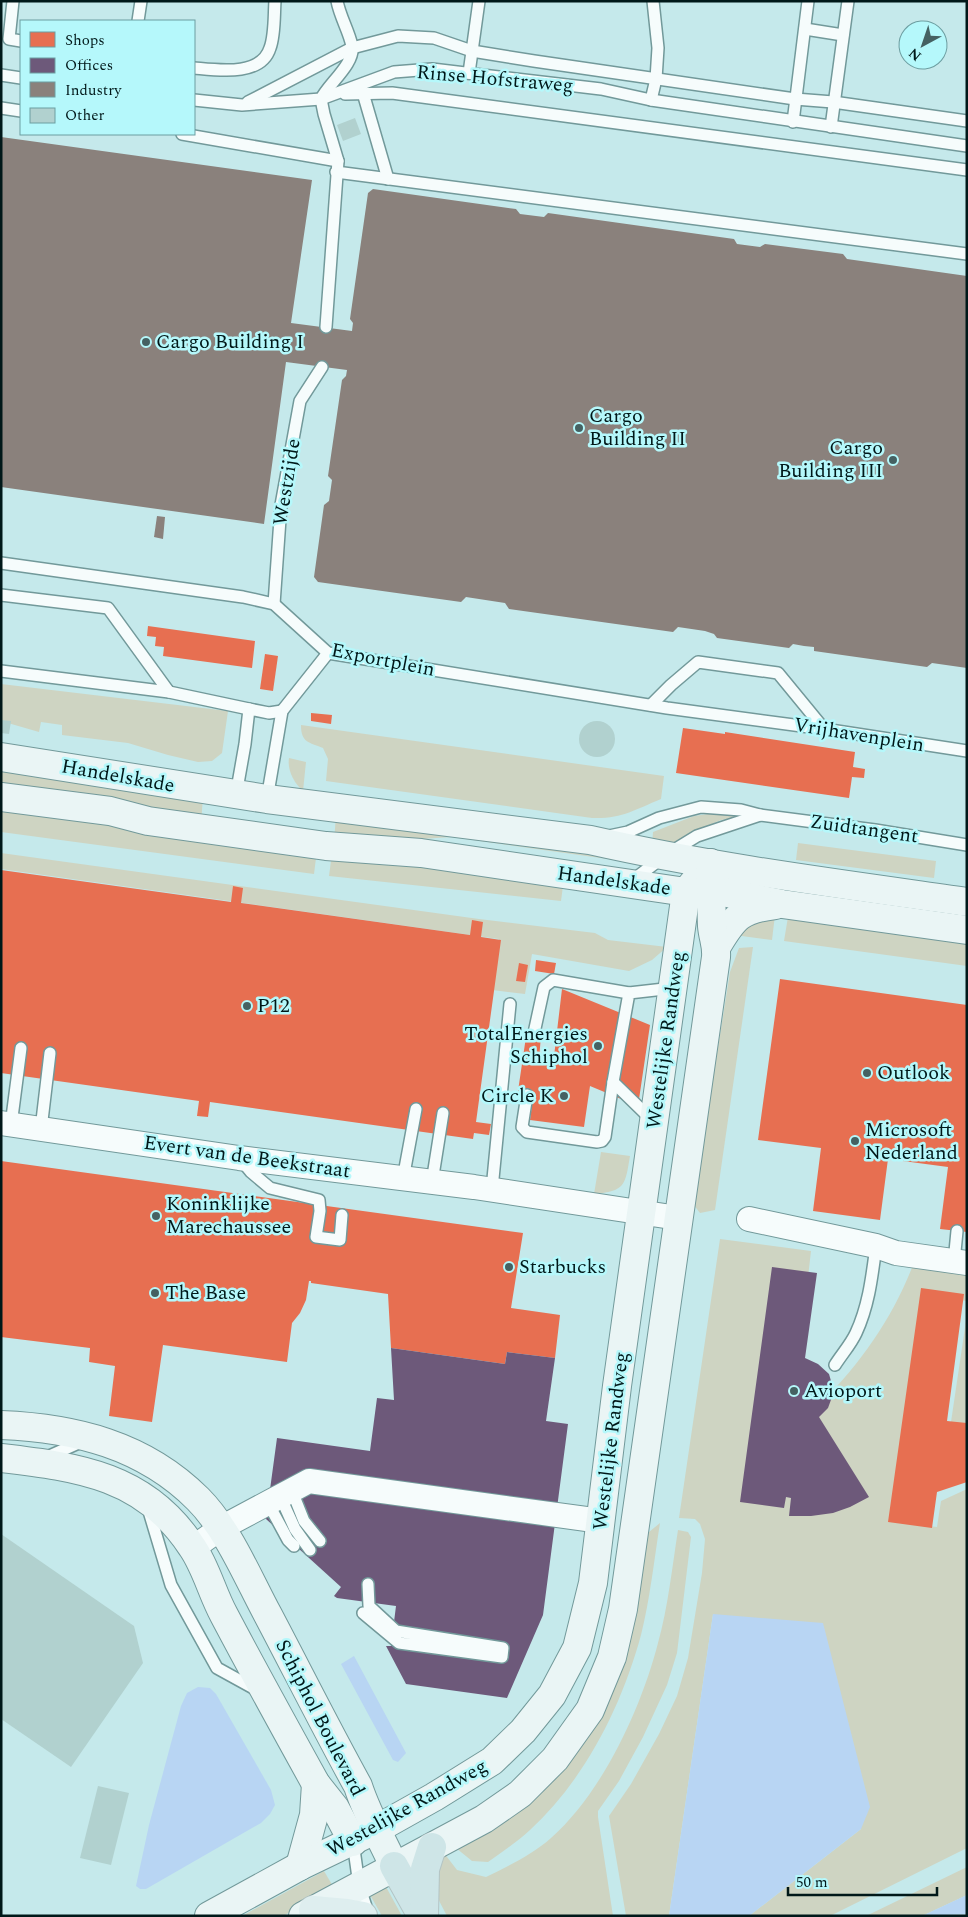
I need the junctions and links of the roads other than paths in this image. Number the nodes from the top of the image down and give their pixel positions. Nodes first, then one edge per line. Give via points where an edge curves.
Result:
1 (13, 1) edge
2 (141, 1) edge
3 (275, 1) edge
4 (337, 1) edge
5 (479, 1) edge
6 (653, 1) edge
7 (808, 1) edge
8 (848, 1) edge
9 (138, 20) edge
10 (804, 29) junction
11 (843, 35) junction
12 (5, 38) edge
13 (20, 41) edge
14 (352, 48) junction
15 (472, 50) junction
16 (195, 68) edge
17 (469, 74) junction
18 (1, 75) edge
19 (20, 78) edge
20 (656, 79) junction
21 (336, 94) junction
22 (363, 94) junction
23 (322, 99) junction
24 (795, 99) junction
25 (195, 100) edge
26 (651, 100) junction
27 (833, 102) junction
28 (242, 106) junction
29 (1, 108) edge
30 (20, 111) edge
31 (967, 121) edge
32 (793, 122) junction
33 (831, 128) junction
34 (187, 135) edge
35 (967, 146) edge
36 (337, 167) junction
37 (967, 170) edge
38 (388, 179) junction
39 (967, 254) edge
40 (326, 327) dead end
41 (322, 367) dead end
42 (1, 563) edge
43 (1, 594) edge
44 (274, 604) junction
45 (328, 653) junction
46 (1, 671) edge
47 (170, 692) junction
48 (651, 705) junction
49 (249, 709) junction
50 (282, 711) junction
51 (750, 719) joint
52 (824, 729) junction
53 (967, 751) edge
54 (1, 757) edge
55 (236, 795) junction
56 (1, 796) edge
57 (267, 800) junction
58 (760, 815) junction
59 (231, 832) junction
60 (260, 836) junction
61 (590, 840) junction
62 (967, 845) edge
63 (666, 855) junction
64 (710, 863) junction
65 (630, 883) junction
66 (700, 891) junction
67 (967, 902) edge
68 (782, 904) junction
69 (967, 930) edge
70 (717, 946) junction
71 (673, 988) junction
72 (629, 993) junction
73 (510, 1004) dead end
74 (534, 1033) dead end
75 (20, 1048) dead end
76 (50, 1053) dead end
77 (613, 1082) junction
78 (527, 1094) dead end
79 (416, 1109) dead end
80 (443, 1113) dead end
81 (655, 1123) junction
82 (6, 1124) edge
83 (41, 1129) junction
84 (239, 1158) junction
85 (403, 1178) junction
86 (432, 1182) junction
87 (492, 1189) junction
88 (642, 1212) junction
89 (342, 1215) dead end
90 (678, 1218) junction
91 (749, 1219) dead end
92 (957, 1231) dead end
93 (876, 1246) junction
94 (960, 1262) edge
95 (835, 1365) dead end
96 (1, 1425) edge
97 (92, 1437) junction
98 (1, 1458) edge
99 (37, 1462) junction
100 (145, 1496) junction
101 (280, 1497) junction
102 (600, 1521) junction
103 (221, 1528) junction
104 (320, 1541) dead end
105 (294, 1546) dead end
106 (193, 1548) junction
107 (310, 1550) dead end
108 (368, 1584) dead end
109 (363, 1613) dead end
110 (268, 1696) junction
111 (316, 1784) junction
112 (358, 1786) junction
113 (416, 1807) junction
114 (377, 1829) junction
115 (353, 1842) junction
116 (432, 1847) junction
117 (300, 1866) junction
118 (394, 1866) junction
119 (359, 1885) junction
120 (308, 1913) edge
121 (209, 1916) edge
122 (363, 1916) edge
123 (368, 1916) edge
124 (423, 1916) edge

1 - 12 lane
2 - 9 lane
3 - 16 lane via 270,49 261,60 252,67 232,71
4 - 14 lane
5 - 15 lane
6 - 20 lane via 658,48
7 - 10 lane
8 - 11 lane
10 - 11 lane
10 - 24 lane
11 - 27 lane
12 - 13 lane
14 - 15 lane, Rinse Hofstraweg via 398,36 434,38
14 - 23 lane via 347,63
14 - 28 lane, Rinse Hofstraweg
15 - 17 lane
15 - 20 lane, Rinse Hofstraweg
17 - 21 lane, Rinse Hofstraweg via 432,69 394,72
17 - 26 lane, Rinse Hofstraweg via 601,89
18 - 19 lane
20 - 24 lane, Rinse Hofstraweg
20 - 26 lane
21 - 22 lane
21 - 23 lane, Rinse Hofstraweg
22 - 37 lane via 401,94
22 - 38 lane
23 - 28 lane, Rinse Hofstraweg
23 - 36 lane
24 - 27 lane, Rinse Hofstraweg
24 - 32 lane
25 - 28 lane, Rinse Hofstraweg
26 - 32 lane, Rinse Hofstraweg
27 - 31 lane, Rinse Hofstraweg
27 - 33 lane
29 - 30 lane
32 - 33 lane, Rinse Hofstraweg
33 - 35 lane, Rinse Hofstraweg
34 - 36 lane
36 - 38 lane
36 - 40 lane
38 - 39 lane
41 - 44 lane, Westzijde via 300,401 281,505
42 - 44 lane, Exportplein
43 - 47 lane via 108,608
44 - 45 lane, Exportplein
45 - 48 lane, Exportplein
45 - 50 lane
46 - 47 lane
47 - 49 lane
48 - 51 lane, Exportplein
48 - 52 lane via 698,662 778,673
49 - 50 lane via 269,713
49 - 55 lane
50 - 57 lane
51 - 52 lane, Vrijhavenplein
52 - 53 lane, Vrijhavenplein
54 - 55 street, Handelskade
55 - 57 street, Handelskade
55 - 59 street
56 - 59 street, Handelskade
57 - 60 street
57 - 61 street, Handelskade
58 - 61 lane, Zuidtangent via 701,807 660,818 628,832
58 - 62 lane, Zuidtangent
58 - 63 lane, Zuidtangent via 698,836
59 - 60 street, Handelskade
60 - 65 street, Handelskade via 326,846 421,853
61 - 63 street, Handelskade
63 - 64 street, Handelskade
63 - 65 lane, Zuidtangent
64 - 66 street
64 - 67 street, Handelskade
65 - 66 street, Handelskade
66 - 68 street, Handelskade
66 - 70 street, Westelijke Randweg
66 - 71 street, Westelijke Randweg
68 - 69 street, Handelskade
68 - 70 street, Westelijke Randweg via 754,907 743,914 730,923
70 - 90 street, Westelijke Randweg
71 - 72 lane
71 - 81 street, Westelijke Randweg
72 - 74 lane via 553,980 544,987
72 - 77 lane
73 - 87 lane
75 - 82 lane
76 - 83 lane
77 - 78 lane via 605,1137 597,1142 527,1132 522,1127
77 - 81 lane
79 - 85 lane
80 - 86 lane
81 - 88 street, Westelijke Randweg
82 - 83 street, Evert van de Beekstraat
83 - 84 street, Evert van de Beekstraat
84 - 85 street, Evert van de Beekstraat
84 - 89 lane via 270,1188 319,1200 316,1237 340,1240
85 - 86 street, Evert van de Beekstraat
86 - 87 street, Evert van de Beekstraat
87 - 88 street, Evert van de Beekstraat
88 - 90 street, Evert van de Beekstraat
88 - 102 street, Westelijke Randweg
90 - 116 street, Westelijke Randweg via 623,1609 612,1657 590,1710 555,1759 520,1794 484,1819
91 - 93 street
92 - 94 lane
93 - 94 street via 896,1253
93 - 95 lane via 864,1315
96 - 97 street, Schiphol Boulevard via 56,1429
97 - 99 lane
97 - 103 street, Schiphol Boulevard via 138,1456 163,1471 199,1500
98 - 99 street, Schiphol Boulevard
99 - 100 street, Schiphol Boulevard via 114,1480
100 - 106 street, Schiphol Boulevard via 166,1513
100 - 110 lane via 172,1585 217,1668
101 - 102 street via 309,1481
101 - 103 street
101 - 104 lane
101 - 105 lane via 288,1540
101 - 107 lane via 295,1529
102 - 113 street, Westelijke Randweg via 593,1583 577,1648 552,1695 492,1762
103 - 106 street
103 - 112 street, Schiphol Boulevard
106 - 110 street, Schiphol Boulevard via 222,1613
108 - 109 lane via 369,1606 396,1631 503,1648 502,1657 399,1642
110 - 111 street, Schiphol Boulevard
111 - 115 street, Schiphol Boulevard via 335,1808
111 - 117 street via 314,1815
112 - 113 street via 388,1802
112 - 114 street, Schiphol Boulevard via 364,1806
113 - 114 street, Westelijke Randweg
114 - 115 street, Westelijke Randweg
114 - 118 street, Schiphol Boulevard
115 - 117 street, Westelijke Randweg
115 - 118 street
115 - 119 lane
116 - 118 street, Westelijke Randweg
116 - 124 highway via 425,1869
117 - 121 street, Westelijke Randweg
118 - 119 street, Westelijke Randweg
118 - 124 highway
119 - 120 street, Westelijke Randweg
119 - 123 lane
120 - 122 main road

